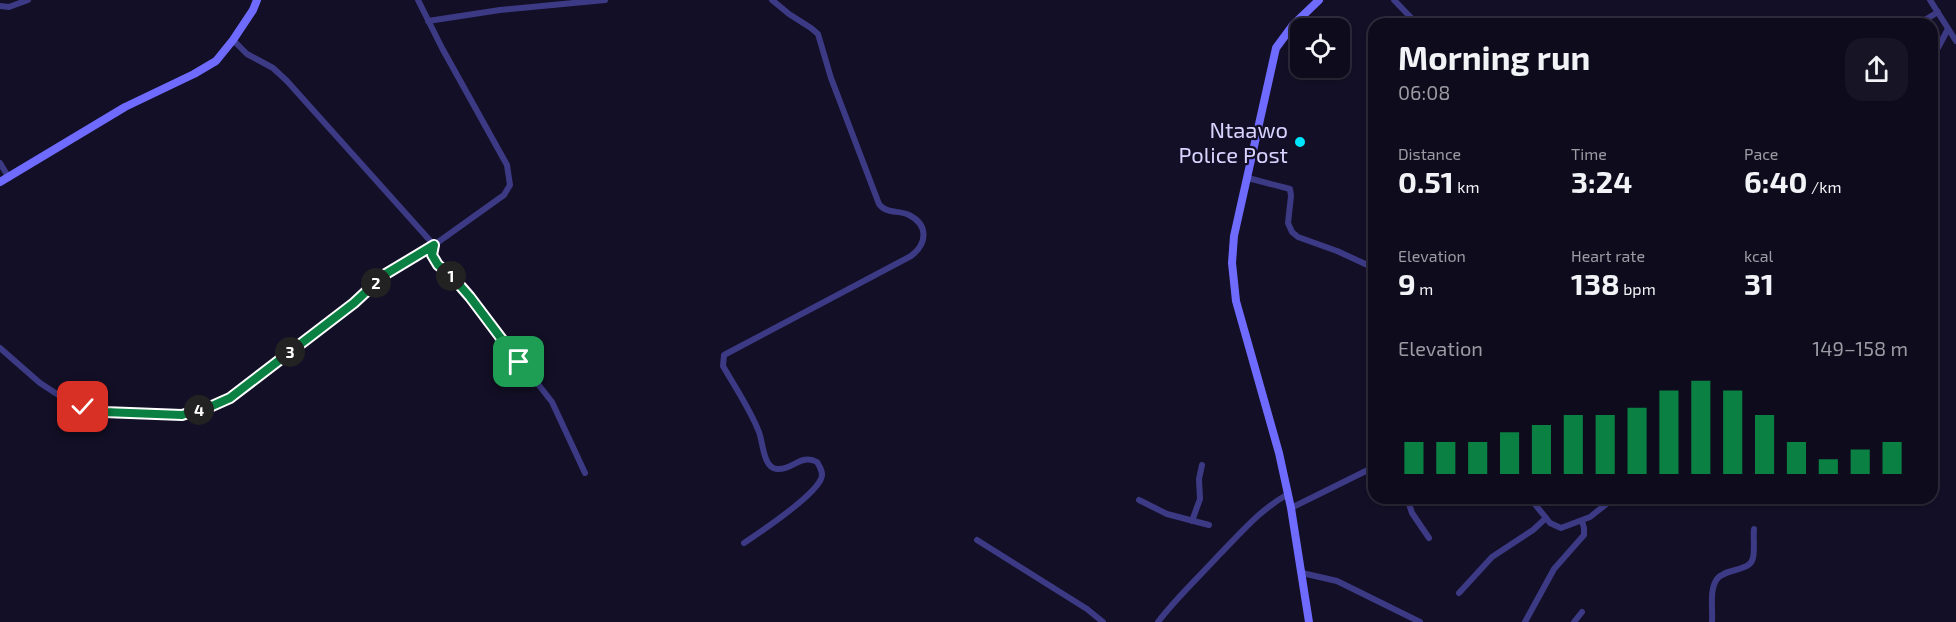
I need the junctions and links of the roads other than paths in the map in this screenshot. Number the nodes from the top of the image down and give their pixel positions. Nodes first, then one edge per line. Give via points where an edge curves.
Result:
1 (28, 0) edge
2 (257, 0) edge
3 (418, 0) edge
4 (605, 0) edge
5 (772, 0) edge
6 (1319, 0) edge
7 (1394, 0) edge
8 (1930, 0) edge
9 (0, 6) edge
10 (1938, 12) junction
11 (1411, 18) edge
12 (1928, 18) edge
13 (428, 21) junction
14 (1948, 29) junction
15 (233, 40) junction
16 (1956, 41) edge
17 (1938, 48) edge
18 (0, 164) edge
19 (9, 178) junction
20 (1248, 178) junction
21 (0, 182) edge
22 (434, 245) junction
23 (1368, 265) edge
24 (0, 348) edge
25 (1202, 465) dead end
26 (1368, 470) edge
27 (585, 472) dead end
28 (1288, 494) junction
29 (1138, 500) dead end
30 (1409, 504) edge
31 (1535, 504) edge
32 (1607, 504) edge
33 (1291, 508) junction
34 (1546, 518) junction
35 (1582, 520) junction
36 (1192, 521) junction
37 (1209, 525) dead end
38 (1754, 529) dead end
39 (1429, 538) dead end
40 (977, 540) dead end
41 (744, 543) dead end
42 (1302, 573) junction
43 (1459, 593) dead end
44 (1582, 612) dead end
45 (1103, 622) edge
46 (1158, 622) edge
47 (1309, 622) edge
48 (1420, 622) edge
49 (1525, 622) edge
50 (1574, 622) edge
51 (1712, 622) edge

1 - 9 street via 9,8
2 - 15 street
3 - 13 street
4 - 13 street
5 - 41 street via 818,34 879,204 917,220 924,242 911,256 724,355 723,366 760,433 772,467 777,469 808,459 817,462 822,473 815,488
6 - 20 street via 1276,48
7 - 11 street
8 - 10 street
10 - 12 street
10 - 14 street
13 - 22 street via 507,165 510,185 504,195
14 - 16 street
14 - 17 street
15 - 19 street via 216,61 125,107
15 - 22 street via 287,81
18 - 19 street
19 - 21 street
20 - 23 street via 1290,189 1288,223 1298,237
20 - 28 street via 1234,236 1233,284
22 - 24 street via 384,275 354,303 230,398 182,415 104,412 83,407 40,383
22 - 27 street via 432,255 438,265 470,297 552,402
25 - 36 street via 1200,499
26 - 33 street
28 - 33 street
28 - 46 street via 1247,524
29 - 36 street
30 - 39 street
31 - 34 street
32 - 35 street
33 - 42 street
34 - 35 street via 1561,528
34 - 43 street via 1492,557
35 - 49 street via 1584,535 1554,569
36 - 37 street
38 - 51 street via 1749,565 1716,580
40 - 45 street
42 - 47 street
42 - 48 street via 1337,581
44 - 50 street

